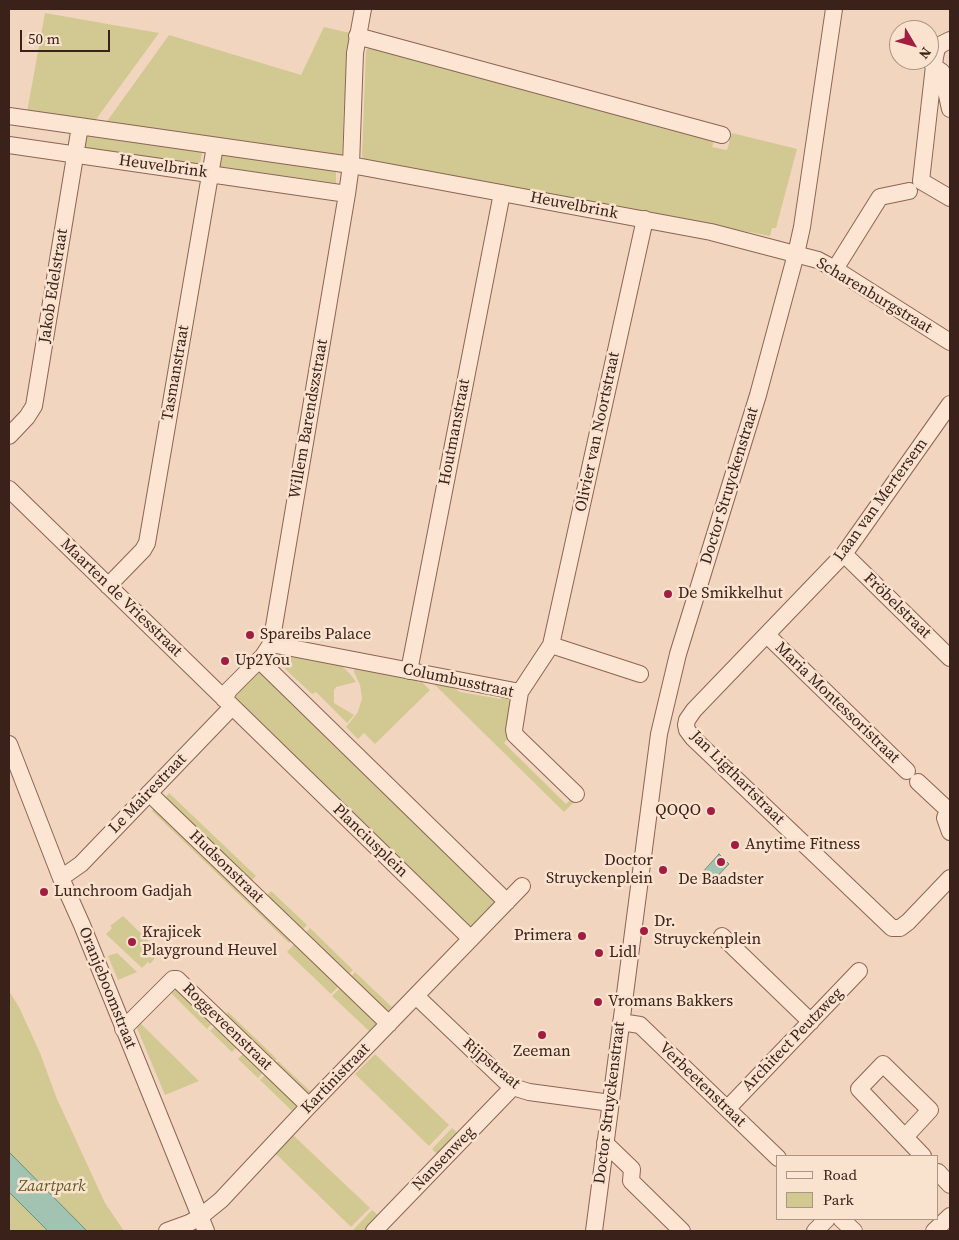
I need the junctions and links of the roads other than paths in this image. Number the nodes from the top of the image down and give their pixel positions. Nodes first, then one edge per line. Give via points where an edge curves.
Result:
1 (363, 9) edge
2 (834, 9) edge
3 (357, 36) junction
4 (950, 40) edge
5 (939, 46) edge
6 (933, 70) edge
7 (939, 70) edge
8 (950, 109) edge
9 (9, 116) edge
10 (80, 126) junction
11 (722, 135) dead end
12 (9, 146) edge
13 (215, 146) junction
14 (75, 155) junction
15 (351, 165) junction
16 (210, 174) junction
17 (909, 192) dead end
18 (502, 193) junction
19 (347, 194) junction
20 (950, 198) edge
21 (645, 219) junction
22 (796, 254) junction
23 (835, 269) junction
24 (950, 342) edge
25 (950, 404) edge
26 (9, 436) edge
27 (9, 489) edge
28 (844, 554) junction
29 (108, 586) junction
30 (767, 635) junction
31 (271, 644) junction
32 (551, 645) junction
33 (950, 658) edge
34 (259, 660) junction
35 (408, 671) junction
36 (640, 674) dead end
37 (520, 692) junction
38 (228, 703) junction
39 (686, 725) joint
40 (9, 744) edge
41 (150, 793) junction
42 (576, 794) dead end
43 (949, 810) edge
44 (950, 832) edge
45 (61, 878) junction
46 (950, 878) edge
47 (522, 886) dead end
48 (507, 902) junction
49 (722, 936) dead end
50 (471, 939) junction
51 (858, 972) dead end
52 (416, 996) junction
53 (621, 1022) junction
54 (811, 1022) junction
55 (389, 1024) junction
56 (123, 1029) junction
57 (513, 1087) junction
58 (610, 1102) junction
59 (310, 1106) junction
60 (727, 1109) junction
61 (905, 1137) junction
62 (605, 1143) junction
63 (922, 1155) edge
64 (776, 1156) edge
65 (939, 1173) edge
66 (950, 1185) edge
67 (950, 1216) edge
68 (826, 1220) edge
69 (842, 1220) edge
70 (203, 1224) edge
71 (166, 1231) edge
72 (374, 1231) edge
73 (594, 1231) edge
74 (682, 1231) edge
75 (815, 1231) edge
76 (854, 1231) edge
77 (934, 1231) edge

1 - 3 street
2 - 22 street, Doctor Struyckenstraat
3 - 11 street
3 - 15 street
4 - 5 street
6 - 20 street via 921,180
7 - 8 street
9 - 10 street, Heuvelbrink
10 - 13 street, Heuvelbrink
10 - 14 street, Jakob Edelstraat
12 - 14 street, Heuvelbrink
13 - 15 street, Heuvelbrink
13 - 16 street, Tasmanstraat
14 - 16 street, Heuvelbrink
14 - 26 street, Jakob Edelstraat via 34,406
15 - 18 street, Heuvelbrink
15 - 19 street
16 - 19 street, Heuvelbrink
16 - 29 street, Tasmanstraat via 147,543
17 - 23 street via 880,197
18 - 21 street, Heuvelbrink
18 - 35 street, Houtmanstraat
19 - 31 street, Willem Barendszstraat
21 - 22 street, Heuvelbrink
21 - 32 street, Olivier van Noortstraat
22 - 23 street, Scharenburgstraat
22 - 53 street, Doctor Struyckenstraat via 758,395 678,654 658,734
23 - 24 street, Scharenburgstraat
25 - 28 street, Laan van Mertersem
27 - 29 street, Maarten de Vriesstraat
28 - 30 street, Laan van Mertersem
28 - 33 street, Fröbelstraat
29 - 38 street, Maarten de Vriesstraat
30 - 39 street, Laan van Mertersem via 694,710
30 - 43 street, Maria Montessoristraat
31 - 34 street
31 - 35 street, Columbusstraat
32 - 36 street
32 - 37 street
34 - 38 street via 229,690
34 - 48 street
35 - 37 street, Columbusstraat
37 - 42 street, Columbusstraat via 515,735
38 - 41 street, Le Mairestraat
38 - 50 street, Planciusplein
39 - 46 street, Jan Ligthartstraat via 693,738 895,929 908,922
40 - 45 street, Oranjeboomstraat
41 - 45 street, Le Mairestraat via 81,864
41 - 55 street, Hudsonstraat
43 - 44 street via 945,818
45 - 56 street, Oranjeboomstraat
47 - 48 street
48 - 50 street
49 - 54 street
50 - 52 street, Kartinistraat
51 - 54 street, Architect Peutzweg
52 - 55 street, Kartinistraat
52 - 57 street, Rijpstraat
53 - 58 street, Doctor Struyckenstraat
53 - 60 street, Verbeetenstraat via 640,1025
54 - 60 street, Architect Peutzweg
55 - 59 street, Kartinistraat
56 - 59 street, Roggeveenstraat via 173,979 177,979
56 - 70 street, Oranjeboomstraat
57 - 58 street, Rijpstraat
57 - 72 street, Nansenweg
58 - 62 street, Doctor Struyckenstraat
59 - 70 street, Kartinistraat
60 - 64 street, Verbeetenstraat
61 - 61 street via 930,1110 883,1064 859,1089
61 - 63 street
62 - 73 street, Doctor Struyckenstraat
62 - 74 street via 632,1170 631,1181
65 - 66 street
67 - 77 street
68 - 75 street
69 - 76 street
70 - 71 street, Kartinistraat

